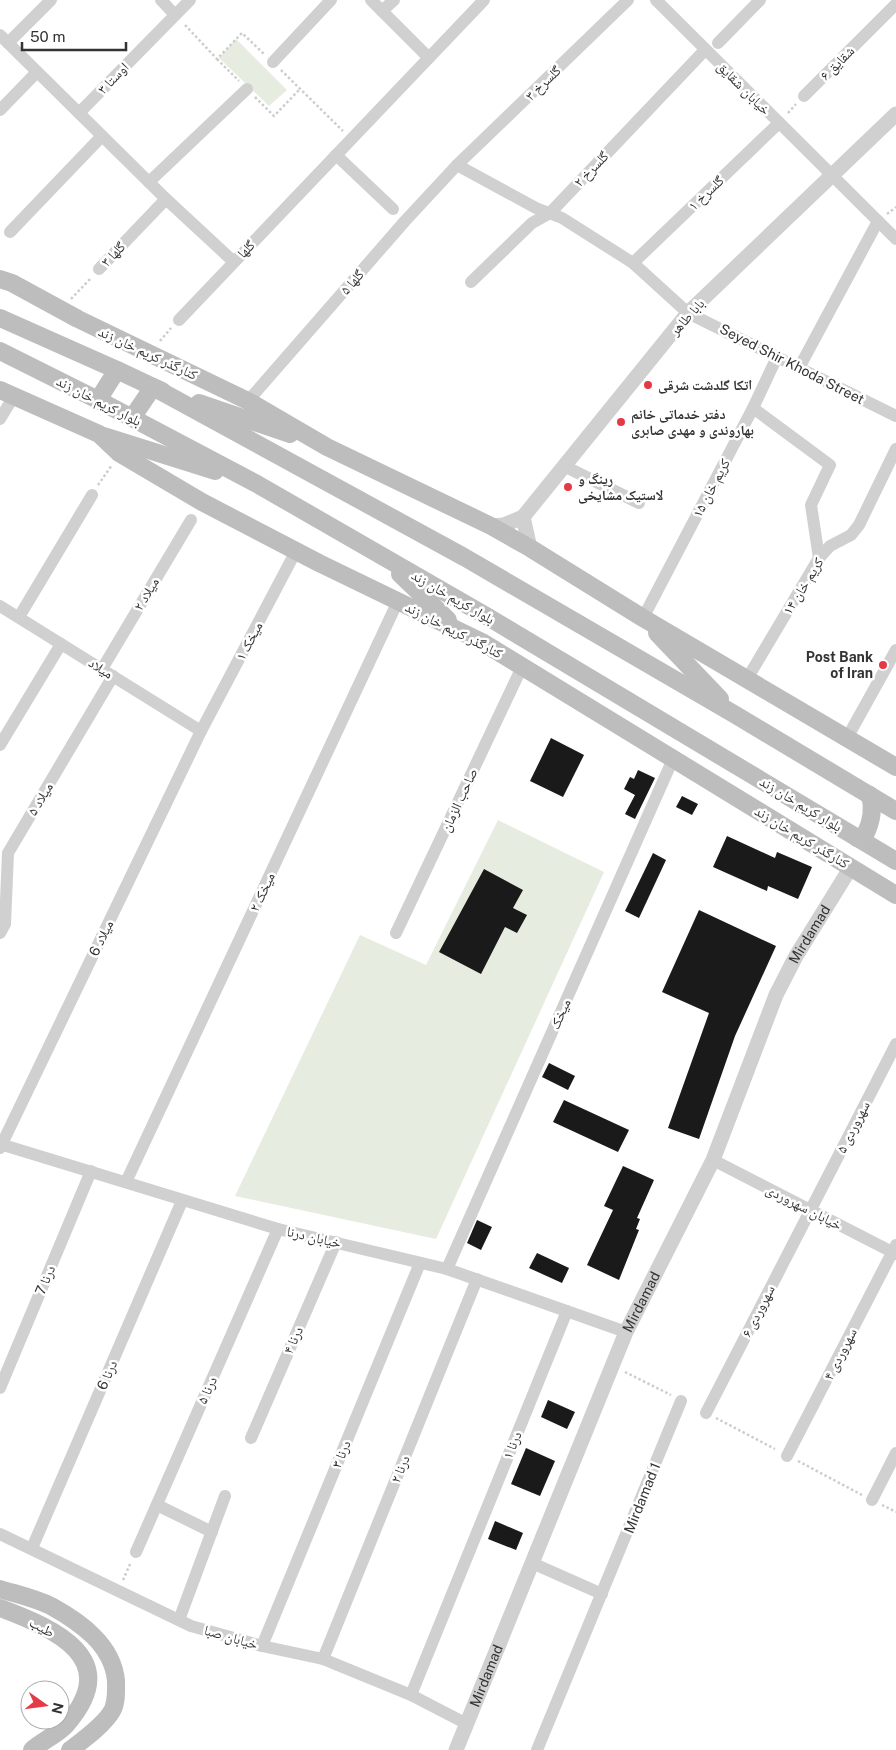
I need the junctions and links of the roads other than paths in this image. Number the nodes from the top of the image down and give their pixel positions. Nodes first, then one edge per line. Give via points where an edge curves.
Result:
1 (50, 0) edge
2 (160, 0) edge
3 (190, 0) edge
4 (331, 0) edge
5 (371, 0) edge
6 (394, 0) edge
7 (484, 0) edge
8 (628, 0) edge
9 (656, 0) edge
10 (760, 0) edge
11 (896, 4) edge
12 (382, 11) junction
13 (176, 15) junction
14 (4, 39) edge
15 (718, 42) dead end
16 (705, 50) junction
17 (429, 58) junction
18 (273, 62) dead end
19 (37, 72) junction
20 (247, 89) dead end
21 (804, 96) road end
22 (0, 110) edge
23 (79, 113) junction
24 (896, 114) edge
25 (779, 122) junction
26 (102, 136) junction
27 (336, 155) junction
28 (457, 165) junction
29 (832, 176) junction
30 (149, 182) junction
31 (166, 199) junction
32 (393, 210) dead end
33 (550, 212) junction
34 (878, 221) junction
35 (10, 232) dead end
36 (896, 239) edge
37 (234, 262) junction
38 (633, 263) junction
39 (99, 269) road end
40 (0, 279) edge
41 (471, 282) dead end
42 (688, 313) junction
43 (0, 318) edge
44 (179, 320) road end
45 (0, 351) edge
46 (777, 357) junction
47 (799, 368) junction
48 (117, 370) junction
49 (152, 387) junction
50 (7, 393) edge
51 (98, 400) junction
52 (248, 401) junction
53 (753, 408) junction
54 (896, 416) edge
55 (132, 418) junction
56 (0, 419) edge
57 (99, 434) junction
58 (327, 447) junction
59 (896, 449) edge
60 (564, 466) junction
61 (257, 484) junction
62 (92, 495) road end
63 (639, 503) dead end
64 (523, 517) junction
65 (191, 520) dead end
66 (491, 526) junction
67 (530, 548) junction
68 (296, 551) junction
69 (382, 556) junction
70 (819, 558) junction
71 (398, 602) junction
72 (0, 606) edge
73 (19, 618) junction
74 (643, 618) junction
75 (459, 631) junction
76 (61, 644) junction
77 (896, 650) edge
78 (522, 667) junction
79 (102, 668) junction
80 (113, 676) junction
81 (747, 679) junction
82 (734, 714) junction
83 (202, 731) junction
84 (847, 738) junction
85 (0, 745) edge
86 (673, 759) junction
87 (896, 767) edge
88 (870, 795) junction
89 (896, 812) edge
90 (857, 838) junction
91 (896, 860) edge
92 (850, 867) junction
93 (896, 895) edge
94 (0, 932) edge
95 (396, 933) dead end
96 (896, 1044) edge
97 (0, 1145) edge
98 (713, 1160) junction
99 (91, 1171) junction
100 (126, 1182) junction
101 (182, 1201) junction
102 (810, 1210) junction
103 (278, 1229) junction
104 (336, 1242) junction
105 (895, 1250) edge
106 (420, 1263) junction
107 (447, 1269) junction
108 (477, 1279) junction
109 (567, 1311) junction
110 (626, 1332) junction
111 (0, 1388) edge
112 (682, 1401) road end
113 (706, 1412) road end
114 (251, 1438) dead end
115 (896, 1454) edge
116 (787, 1456) road end
117 (225, 1496) dead end
118 (872, 1500) road end
119 (157, 1504) junction
120 (212, 1532) junction
121 (0, 1534) edge
122 (32, 1548) junction
123 (136, 1552) road end
124 (532, 1563) junction
125 (0, 1589) edge
126 (602, 1594) junction
127 (0, 1608) edge
128 (179, 1620) junction
129 (262, 1646) junction
130 (323, 1659) junction
131 (411, 1695) junction
132 (467, 1724) junction
133 (32, 1750) edge
134 (70, 1750) edge
135 (456, 1750) edge
136 (537, 1750) edge

1 - 14 street
2 - 13 street
3 - 13 street, اوستا ۳
4 - 18 street
5 - 12 street
6 - 12 street
7 - 17 street, گلها
8 - 28 street, گلسرخ ۳
9 - 16 street, خیابان شقایق
10 - 15 street
11 - 21 street, شقایق ۶
12 - 17 street
13 - 23 street, اوستا ۳
14 - 19 street, گلها
16 - 25 street, خیابان شقایق
16 - 33 street, گلسرخ ۲
17 - 27 street, گلها
19 - 22 street
19 - 23 street, گلها
20 - 30 street
23 - 26 street, گلها
24 - 29 street, بابا طاهر
25 - 29 street, خیابان شقایق
25 - 38 street, گلسرخ ۱
26 - 30 street, گلها
26 - 35 street
27 - 32 street
27 - 37 street, گلها
28 - 33 street, Seyed Shir Khoda Street via 536,208
28 - 52 street, گلها ۵
29 - 34 street, خیابان شقایق
29 - 42 street, بابا طاهر
30 - 31 street, گلها
31 - 37 street, گلها
31 - 39 street, گلها ۳
33 - 38 street, Seyed Shir Khoda Street
33 - 41 street, گلسرخ ۲ via 532,222
34 - 36 street, خیابان شقایق
34 - 47 street
37 - 44 street
38 - 42 street, Seyed Shir Khoda Street
40 - 52 main road, کنارگذر کریم خان زند
42 - 46 street, Seyed Shir Khoda Street
42 - 60 street, بابا طاهر
43 - 48 main road
45 - 51 main road, بلوار کریم خان زند
46 - 47 street, Seyed Shir Khoda Street
46 - 53 street, کریم خان ۱۵
47 - 54 street, Seyed Shir Khoda Street
48 - 49 main road
48 - 51 main road
49 - 55 main road
49 - 58 main road
49 - 82 main road via 464,557
50 - 56 street
50 - 57 main road, کنارگذر کریم خان زند
51 - 55 main road, بلوار کریم خان زند
52 - 58 main road, کنارگذر کریم خان زند
53 - 70 street via 830,465 812,505
53 - 74 street, کریم خان ۱۵
55 - 61 main road, بلوار کریم خان زند
57 - 61 main road
57 - 68 main road, کنارگذر کریم خان زند via 119,453 202,502
58 - 66 main road, کنارگذر کریم خان زند
59 - 70 street, کریم خان ۱۴ via 851,535 830,546
60 - 63 street
60 - 64 street, بابا طاهر
61 - 69 main road, بلوار کریم خان زند
62 - 73 street
64 - 66 street via 504,525
64 - 67 street
65 - 79 street, میلاد ۲
66 - 67 main road, کنارگذر کریم خان زند
67 - 74 main road, کنارگذر کریم خان زند
68 - 71 main road, کنارگذر کریم خان زند
68 - 83 street, میخک ۱
69 - 75 main road
69 - 90 main road, بلوار کریم خان زند
70 - 81 street, کریم خان ۱۴
71 - 75 main road, کنارگذر کریم خان زند
71 - 100 street, میخک ۲
72 - 73 street, میلاد
73 - 76 street, میلاد
74 - 81 main road, کنارگذر کریم خان زند
74 - 82 main road
75 - 78 main road, کنارگذر کریم خان زند
76 - 79 street, میلاد
76 - 85 street
77 - 84 street
78 - 86 main road, کنارگذر کریم خان زند
78 - 95 street, صاحب الزمان
79 - 80 street, میلاد
80 - 83 street, میلاد
80 - 94 street, میلاد ۵ via 8,853 5,924
81 - 84 main road, کنارگذر کریم خان زند
82 - 88 main road
83 - 97 street, میلاد 6
84 - 87 main road, کنارگذر کریم خان زند
86 - 92 main road, کنارگذر کریم خان زند
86 - 107 street, میخک
88 - 89 main road
88 - 90 main road via 873,808 869,827 865,835
90 - 91 main road, بلوار کریم خان زند
92 - 93 main road, کنارگذر کریم خان زند
92 - 98 street, Mirdamad via 776,995
96 - 102 street, سهروردی ۵
97 - 99 street, خیابان درنا
98 - 102 street, خیابان سهروردی
98 - 110 street, Mirdamad
99 - 100 street, خیابان درنا
99 - 111 street, درنا 7
100 - 101 street, خیابان درنا
101 - 103 street, خیابان درنا
101 - 122 street, درنا 6
102 - 105 street, خیابان سهروردی
102 - 113 street, سهروردی ۶
103 - 104 street, خیابان درنا
103 - 119 street, درنا ۵
104 - 106 street, خیابان درنا
104 - 114 street, درنا ۴
105 - 116 street, سهروردی ۴
106 - 107 street, خیابان درنا
106 - 129 street, درنا ۳
107 - 108 street, خیابان درنا
108 - 109 street, خیابان درنا
108 - 130 street, درنا ۲
109 - 110 street, خیابان درنا
109 - 131 street, درنا ۱
110 - 124 street, Mirdamad
112 - 126 street, Mirdamad 1
115 - 118 street
117 - 120 street
119 - 120 street
119 - 123 street, درنا ۵
120 - 128 street
121 - 122 street, خیابان صبا
122 - 128 street, خیابان صبا
124 - 126 street
124 - 132 street, Mirdamad
125 - 134 main road via 50,1606 85,1627 104,1647 115,1674 112,1710 93,1732
126 - 136 street, Mirdamad 1
127 - 133 main road, طیب via 30,1619 68,1641 86,1664 89,1682 82,1704 64,1726
128 - 129 street, خیابان صبا
129 - 130 street, خیابان صبا
130 - 131 street, خیابان صبا
131 - 132 street, خیابان صبا
132 - 135 street, Mirdamad

